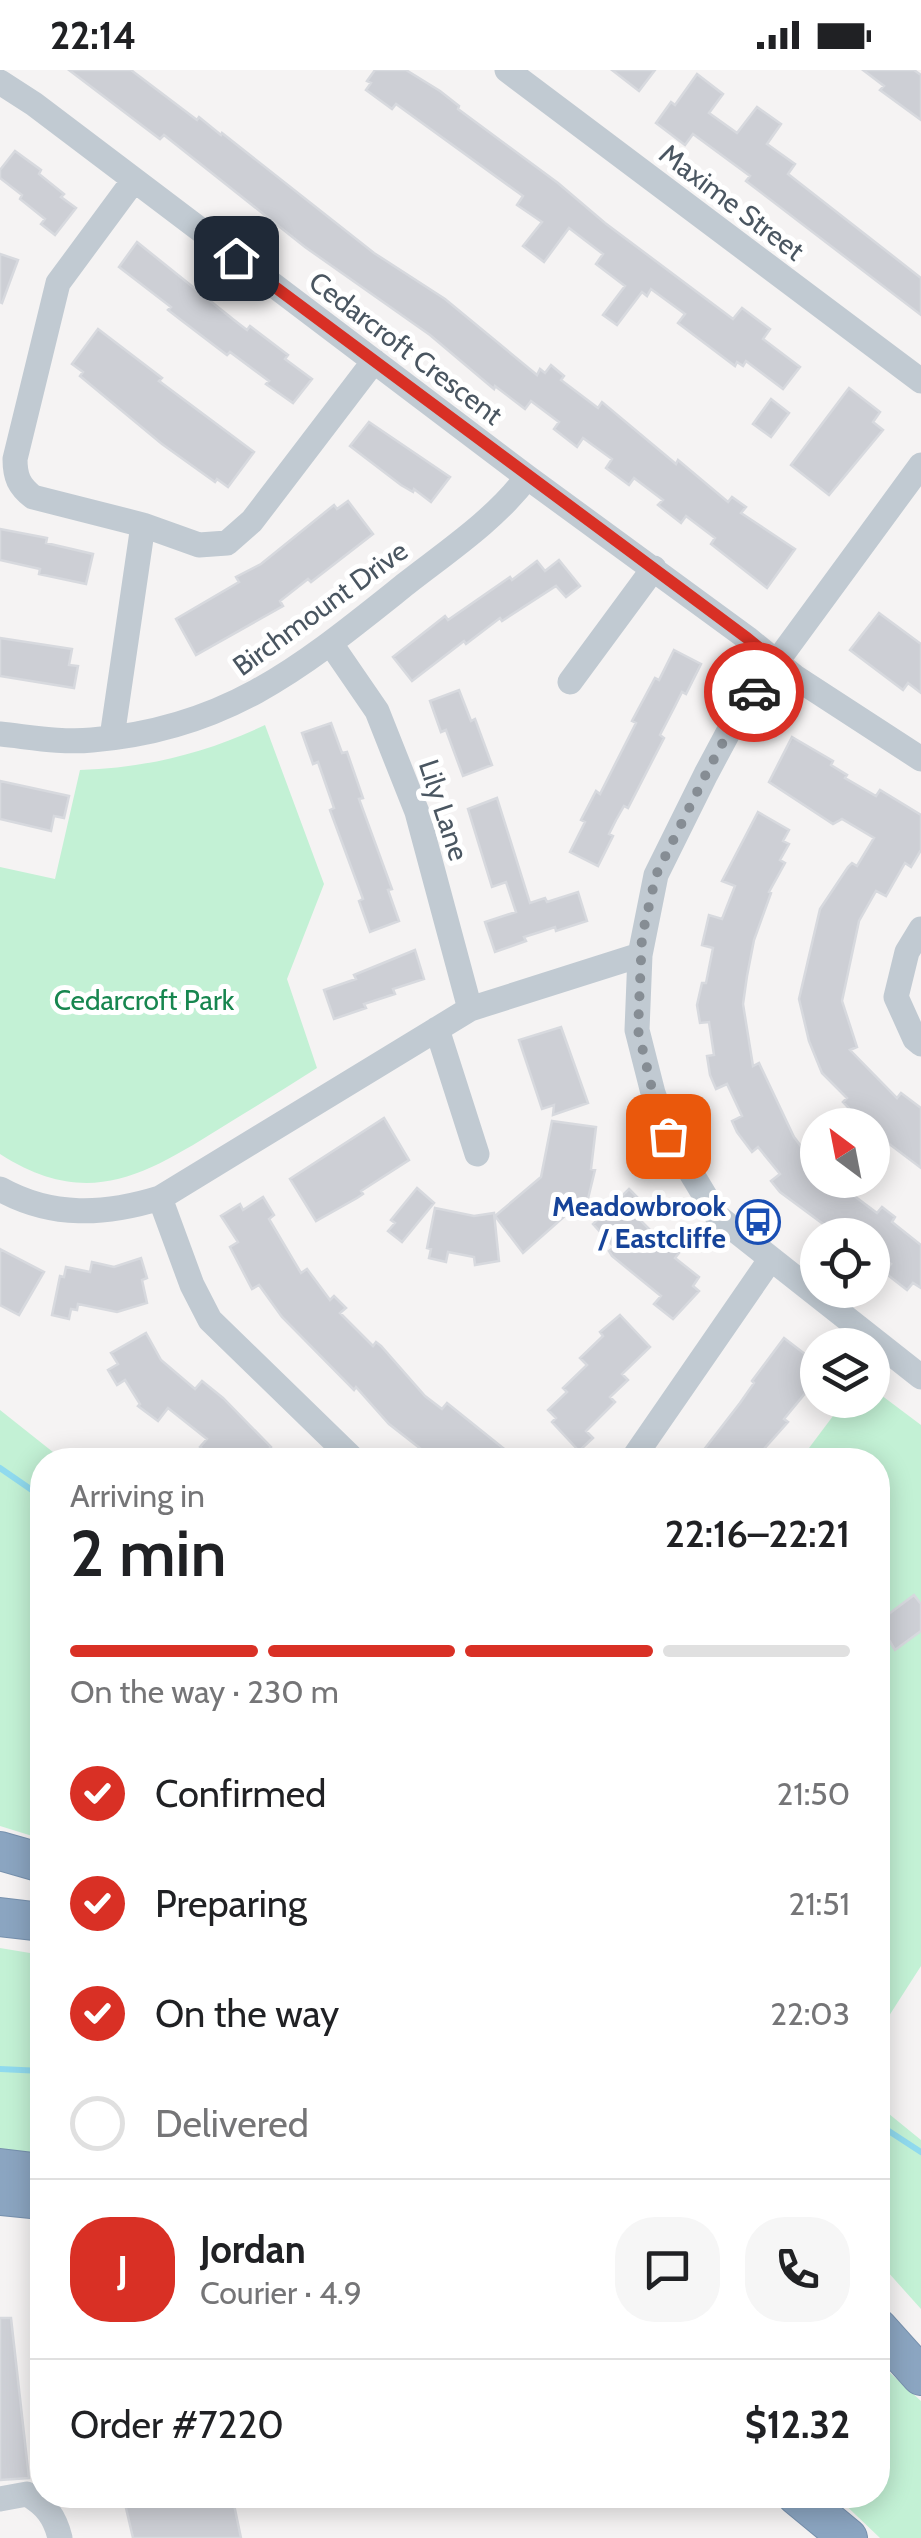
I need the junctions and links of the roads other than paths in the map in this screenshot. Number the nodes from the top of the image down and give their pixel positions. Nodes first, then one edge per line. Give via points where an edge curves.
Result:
1 (507, 70) edge
2 (0, 82) edge
3 (134, 180) junction
4 (374, 361) junction
5 (921, 381) edge
6 (921, 465) edge
7 (527, 477) junction
8 (143, 525) junction
9 (654, 568) junction
10 (331, 644) junction
11 (776, 662) junction
12 (570, 682) dead end
13 (0, 734) edge
14 (112, 737) junction
15 (921, 759) edge
16 (921, 929) edge
17 (640, 955) junction
18 (470, 1009) junction
19 (437, 1029) junction
20 (921, 1044) edge
21 (477, 1154) dead end
22 (0, 1189) edge
23 (160, 1198) junction
24 (770, 1260) junction
25 (921, 1377) edge
26 (342, 1448) edge
27 (640, 1448) edge
28 (0, 1851) edge
29 (30, 1860) edge
30 (0, 1917) edge
31 (30, 1921) edge
32 (0, 2168) edge
33 (30, 2172) edge
34 (0, 2196) edge
35 (30, 2199) edge
36 (890, 2341) edge
37 (921, 2376) edge
38 (30, 2495) edge
39 (0, 2498) edge
40 (46, 2508) edge
41 (812, 2508) edge
42 (60, 2538) edge
43 (848, 2538) edge

1 - 5 street, Maxime Street
2 - 3 street, Cedarcroft Crescent
3 - 4 street, Cedarcroft Crescent
3 - 8 street via 58,282 15,476 34,497
4 - 7 street, Cedarcroft Crescent
4 - 8 street via 227,543 199,544
6 - 11 street
7 - 9 street, Cedarcroft Crescent
7 - 10 street, Birchmount Drive via 514,495
8 - 14 street
9 - 11 street, Cedarcroft Crescent
9 - 12 street
10 - 14 street, Birchmount Drive via 243,701 192,723
10 - 18 street, Lily Lane via 377,711 417,812
11 - 15 street, Cedarcroft Crescent
11 - 17 street via 737,716 656,875
13 - 14 street, Birchmount Drive
16 - 20 street via 907,952 896,997
17 - 18 street
17 - 24 street via 638,1030 668,1136 717,1216
18 - 19 street
19 - 21 street
19 - 23 street
22 - 23 street via 26,1203 80,1213
23 - 26 street via 210,1320
24 - 25 street
24 - 27 street
28 - 29 highway
30 - 31 highway
32 - 33 highway
34 - 35 highway
36 - 37 highway
38 - 39 street
40 - 42 street
41 - 43 highway

